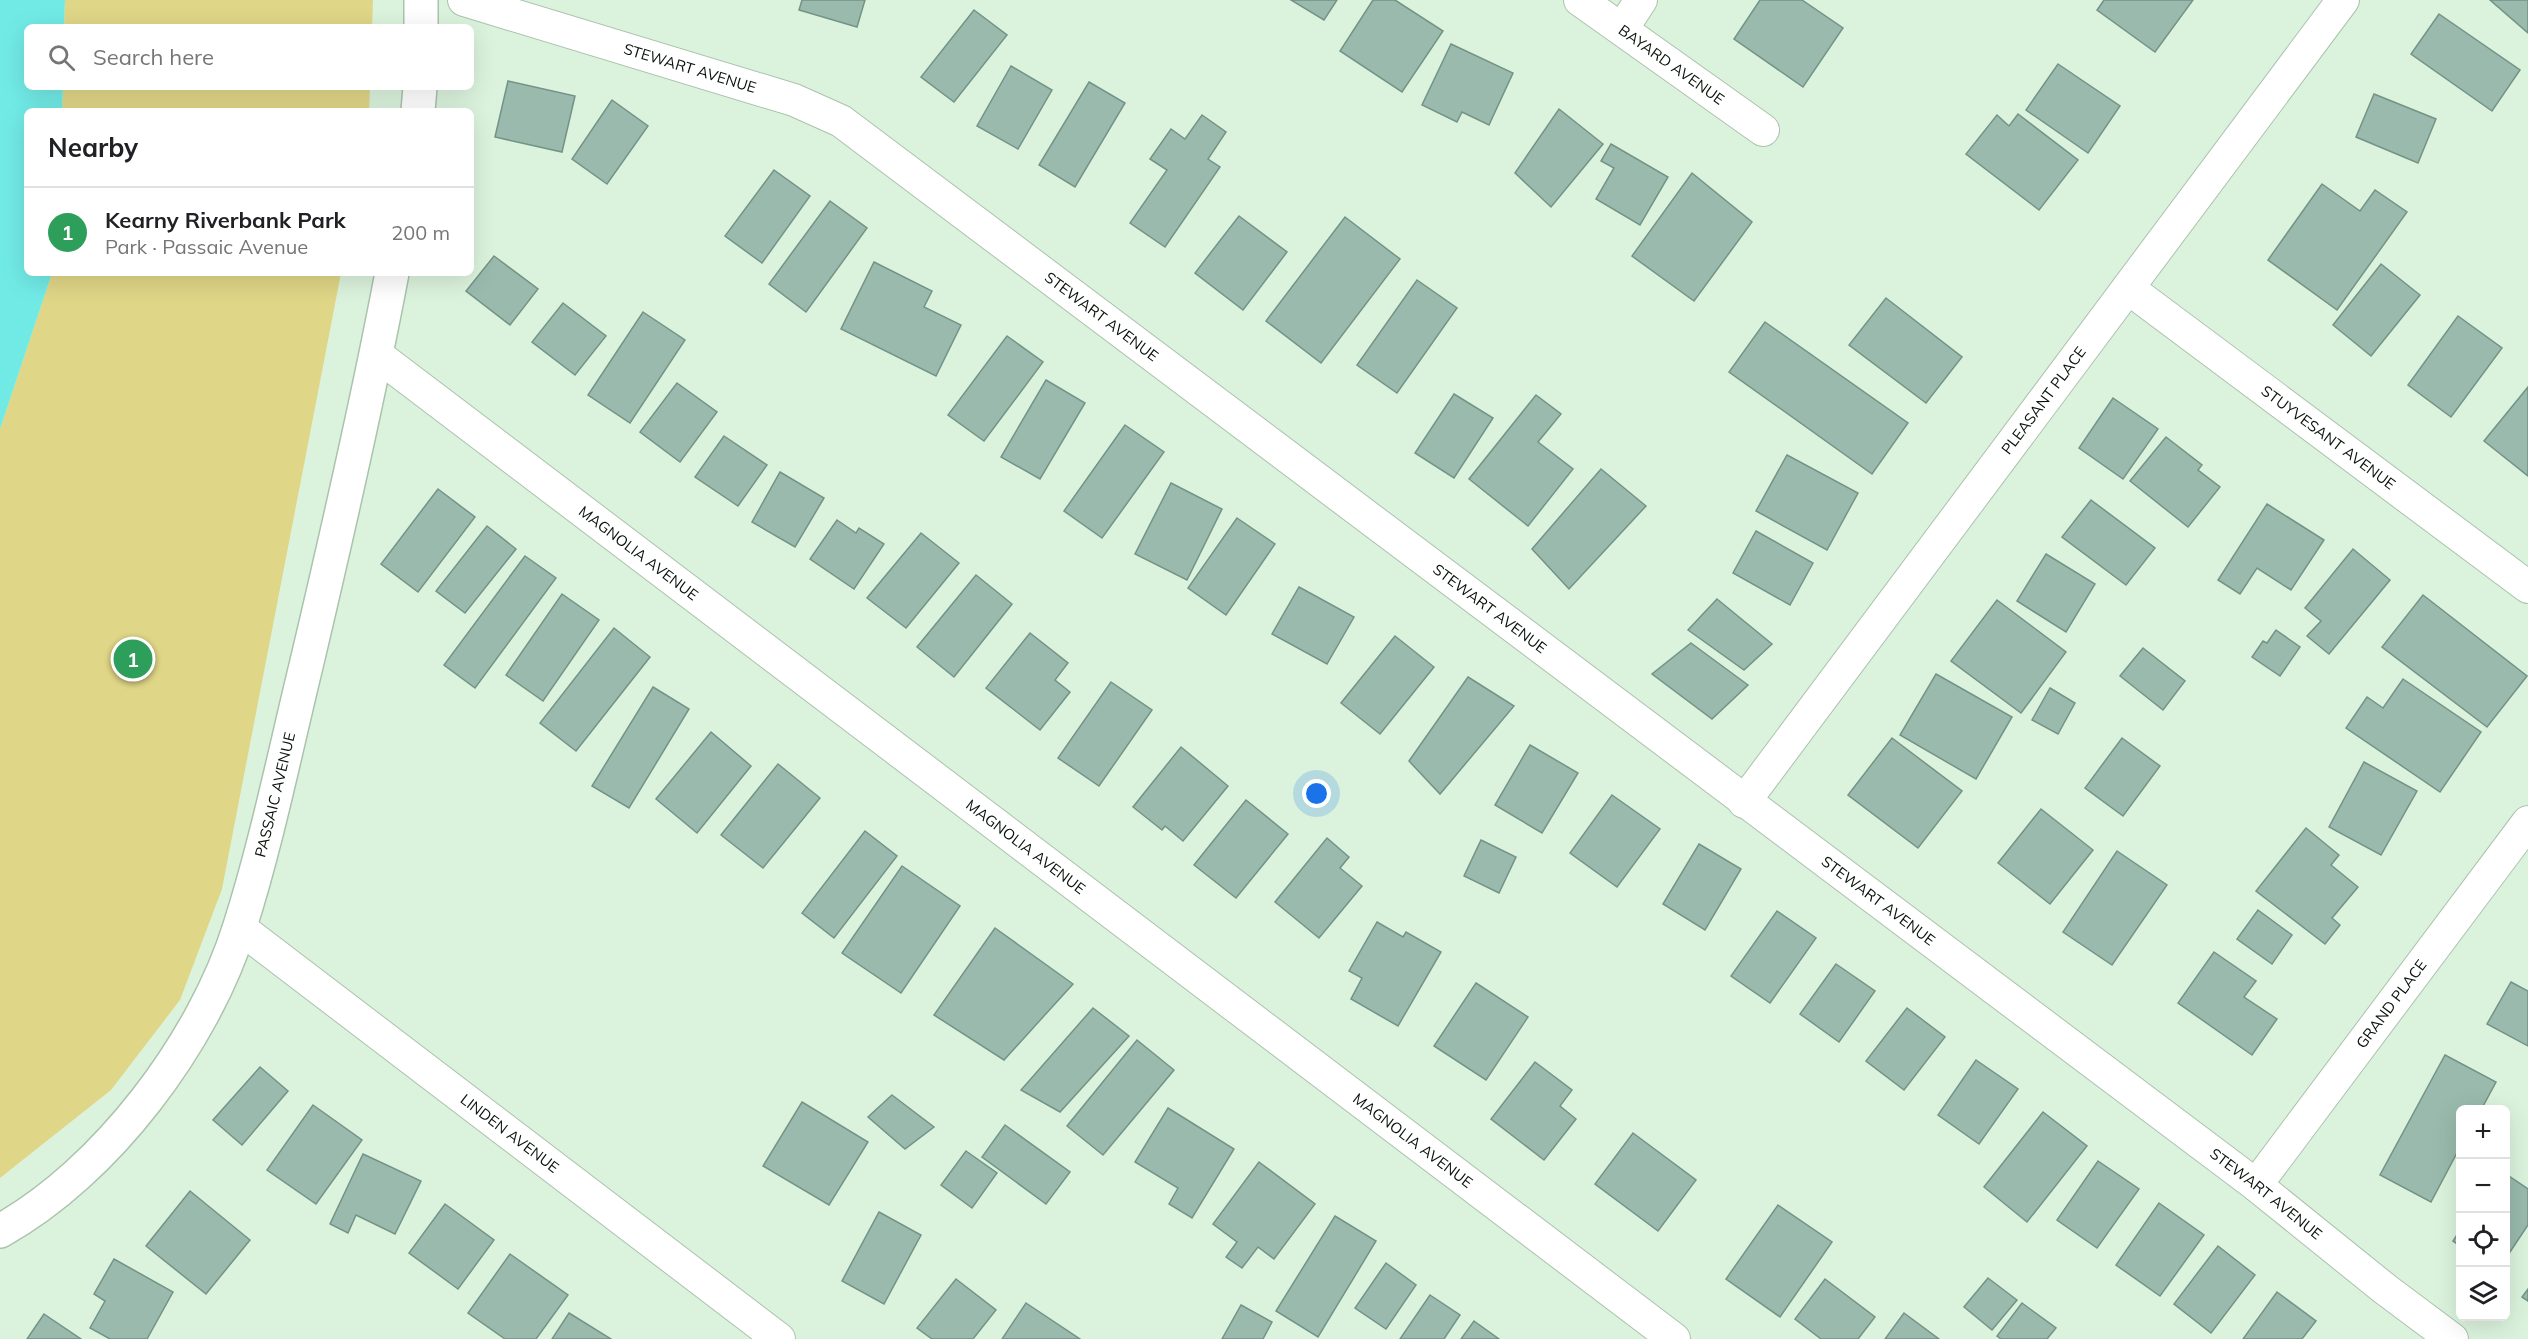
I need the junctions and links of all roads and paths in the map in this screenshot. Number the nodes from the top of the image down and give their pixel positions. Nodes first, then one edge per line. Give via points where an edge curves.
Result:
1 (421, 0) edge
2 (464, 0) edge
3 (1580, 0) edge
4 (1641, 0) edge
5 (2343, 0) edge
6 (421, 24) edge
7 (1622, 29) junction
8 (420, 90) edge
9 (418, 108) edge
10 (1763, 130) dead end
11 (391, 276) edge
12 (2128, 288) junction
13 (376, 355) junction
14 (2528, 588) edge
15 (1744, 802) junction
16 (2528, 822) edge
17 (240, 928) junction
18 (2256, 1185) junction
19 (0, 1231) edge
20 (779, 1339) edge
21 (1674, 1339) edge
22 (2452, 1339) edge

1 - 6 main road
2 - 15 street, STEWART AVENUE via 794,100 841,121
3 - 7 street, BAYARD AVENUE
4 - 7 street
5 - 12 street, PLEASANT PLACE
7 - 10 street, BAYARD AVENUE
8 - 9 main road
11 - 13 main road, PASSAIC AVENUE
12 - 14 street, STUYVESANT AVENUE
12 - 15 street, PLEASANT PLACE
13 - 17 main road, PASSAIC AVENUE via 341,521
13 - 21 street, MAGNOLIA AVENUE
15 - 18 street, STEWART AVENUE
16 - 18 street, GRAND PLACE
17 - 19 main road, PASSAIC AVENUE via 183,1050 146,1099 108,1145 61,1191
17 - 20 street, LINDEN AVENUE
18 - 22 street, STEWART AVENUE

